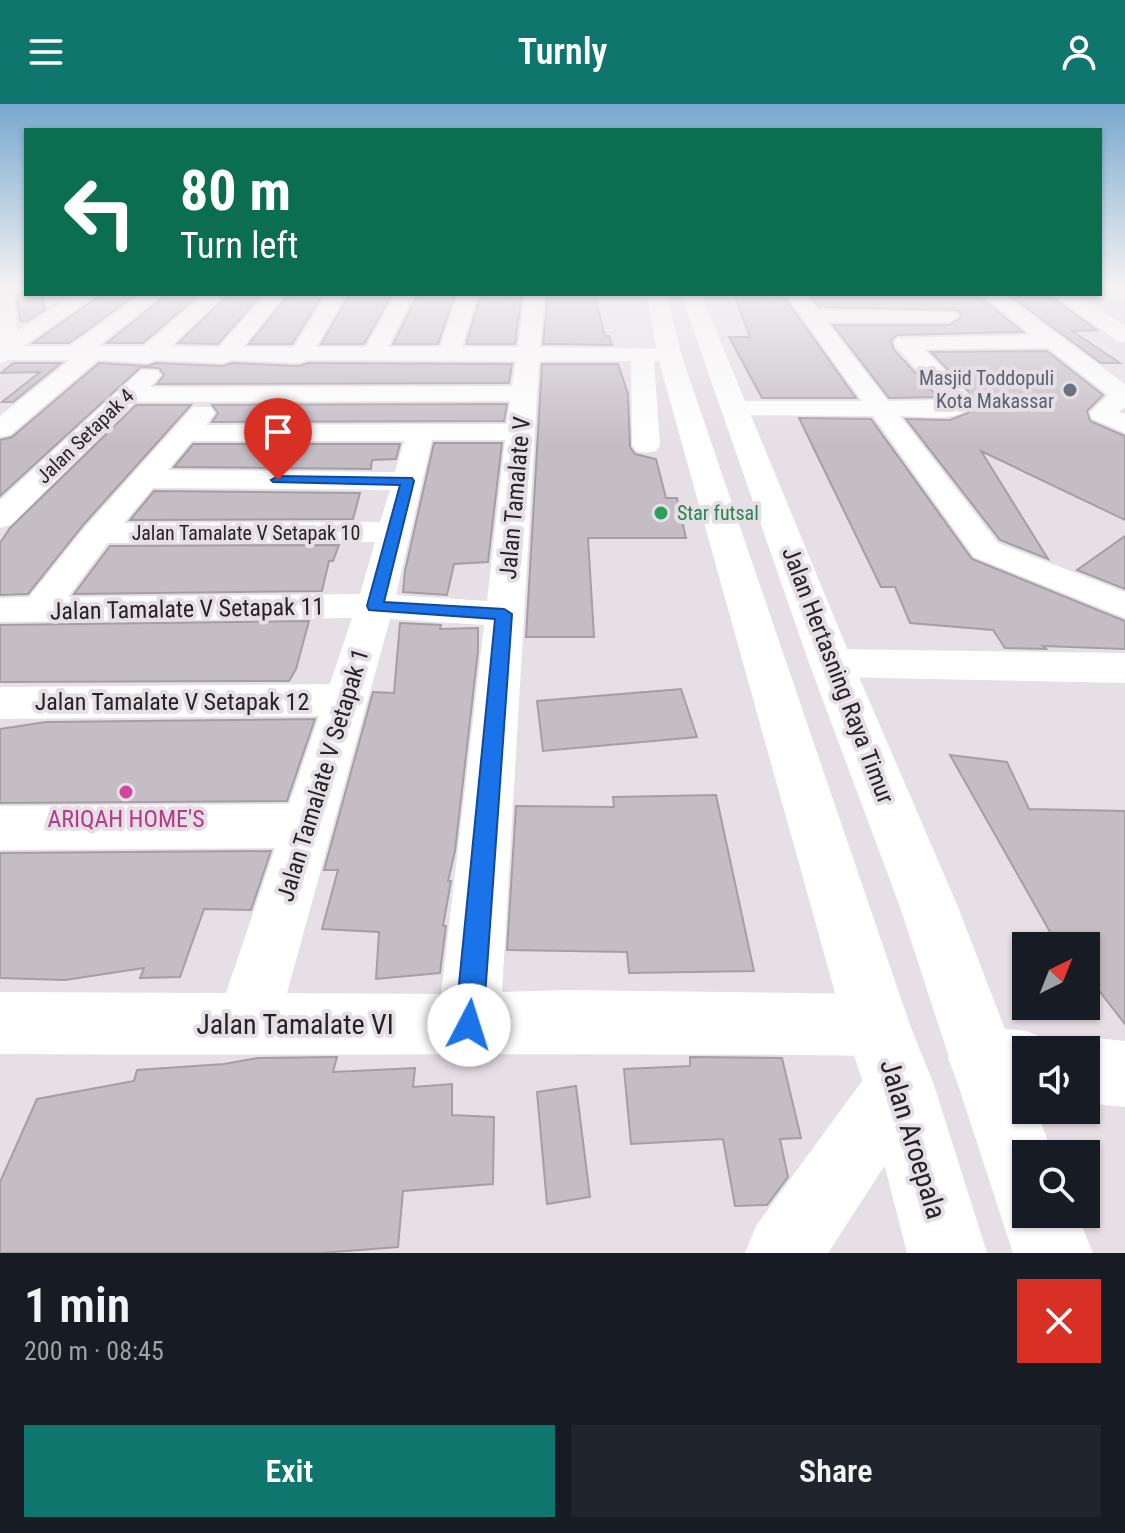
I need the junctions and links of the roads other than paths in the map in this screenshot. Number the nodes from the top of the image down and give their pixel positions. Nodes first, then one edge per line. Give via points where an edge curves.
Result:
1 (24, 338) edge
2 (102, 338) edge
3 (176, 338) edge
4 (239, 338) edge
5 (310, 338) edge
6 (382, 338) edge
7 (454, 338) edge
8 (530, 338) edge
9 (656, 338) edge
10 (708, 338) edge
11 (829, 338) edge
12 (900, 338) edge
13 (1049, 338) edge
14 (1054, 341) junction
15 (905, 343) junction
16 (3, 352) edge
17 (82, 354) junction
18 (656, 354) junction
19 (373, 355) junction
20 (448, 355) junction
21 (159, 356) junction
22 (223, 356) junction
23 (299, 356) junction
24 (931, 370) junction
25 (964, 370) dead end
26 (1050, 370) dead end
27 (1092, 371) junction
28 (1122, 390) edge
29 (524, 394) junction
30 (127, 395) junction
31 (220, 395) junction
32 (880, 408) junction
33 (735, 409) junction
34 (1125, 425) edge
35 (0, 429) edge
36 (183, 433) junction
37 (420, 433) junction
38 (646, 445) dead end
39 (763, 477) junction
40 (144, 479) junction
41 (710, 480) junction
42 (408, 481) junction
43 (0, 518) edge
44 (394, 532) junction
45 (98, 533) junction
46 (375, 606) junction
47 (1125, 606) edge
48 (0, 610) edge
49 (38, 611) junction
50 (504, 614) junction
51 (831, 663) junction
52 (1125, 668) edge
53 (345, 700) junction
54 (0, 703) edge
55 (309, 826) junction
56 (0, 828) edge
57 (0, 1023) edge
58 (247, 1023) junction
59 (469, 1025) junction
60 (888, 1055) junction
61 (1003, 1060) edge
62 (1100, 1071) edge
63 (1125, 1074) edge
64 (1018, 1140) edge
65 (1043, 1228) edge
66 (783, 1253) edge
67 (947, 1253) edge
68 (1053, 1253) edge

1 - 16 street
2 - 17 street
3 - 21 street, Jalan Setapak 4
4 - 22 street
5 - 23 street
6 - 19 street
7 - 20 street
8 - 29 street, Jalan Tamalate V
9 - 18 main road
10 - 33 main road, Jalan Hertasning Raya Timur
11 - 32 street
12 - 15 street
13 - 14 street
14 - 15 street
14 - 27 street
15 - 24 street
16 - 17 street
17 - 21 street
17 - 35 street
18 - 29 street
18 - 38 street
18 - 41 main road
19 - 20 street
19 - 23 street
20 - 29 street
21 - 22 street
21 - 30 street, Jalan Setapak 4
22 - 23 street
24 - 25 street
24 - 32 street via 959,405
26 - 27 street
27 - 28 street
28 - 34 street via 1124,398 1102,413
29 - 31 street
29 - 37 street
29 - 50 street, Jalan Tamalate V
30 - 31 street
30 - 43 street, Jalan Setapak 4
31 - 36 street
32 - 33 street
32 - 47 street via 992,559
33 - 39 main road, Jalan Hertasning Raya Timur
36 - 37 street
36 - 40 street
37 - 42 street, Jalan Tamalate V Setapak 1
39 - 41 main road
39 - 51 main road, Jalan Hertasning Raya Timur
40 - 42 street
40 - 45 street
41 - 60 main road
42 - 44 street, Jalan Tamalate V Setapak 1
44 - 45 street, Jalan Tamalate V Setapak 10
44 - 46 street, Jalan Tamalate V Setapak 1
45 - 49 street
46 - 49 street, Jalan Tamalate V Setapak 11
46 - 50 street, Jalan Tamalate V Setapak 11
46 - 53 street, Jalan Tamalate V Setapak 1
48 - 49 street, Jalan Tamalate V Setapak 11
50 - 59 street, Jalan Tamalate V
51 - 52 street
51 - 61 main road, Jalan Hertasning Raya Timur via 929,907
53 - 54 street, Jalan Tamalate V Setapak 12
53 - 55 street, Jalan Tamalate V Setapak 1
55 - 56 street
55 - 58 street, Jalan Tamalate V Setapak 1
57 - 58 street, Jalan Tamalate VI
58 - 59 street, Jalan Tamalate VI
59 - 60 street, Jalan Tamalate VI via 566,1021
60 - 66 street
60 - 67 main road, Jalan Aroepala
61 - 64 main road
62 - 63 street
65 - 68 main road

